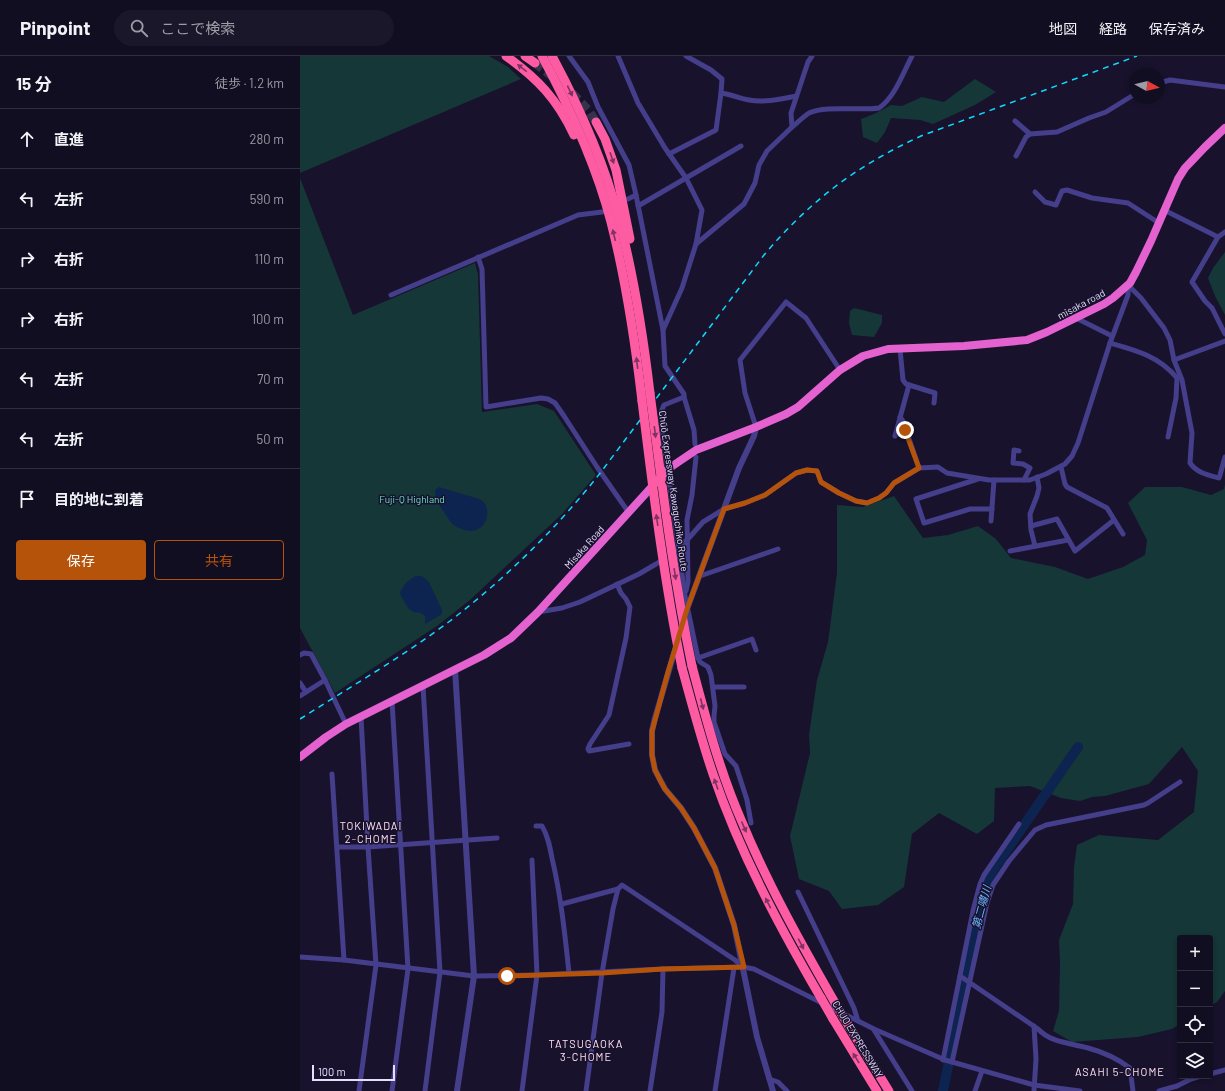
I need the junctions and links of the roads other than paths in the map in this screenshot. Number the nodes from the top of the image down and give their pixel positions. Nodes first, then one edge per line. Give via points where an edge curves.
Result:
1 (506, 56) edge
2 (525, 56) edge
3 (542, 56) edge
4 (552, 56) edge
5 (569, 56) edge
6 (618, 56) edge
7 (686, 56) edge
8 (812, 56) edge
9 (912, 56) edge
10 (536, 63) tunnel mouth
11 (1165, 81) edge
12 (1225, 87) edge
13 (721, 93) junction
14 (796, 96) junction
15 (1129, 98) edge
16 (1015, 121) dead end
17 (596, 122) tunnel mouth
18 (792, 127) junction
19 (1225, 128) edge
20 (1030, 134) junction
21 (741, 146) dead end
22 (669, 154) junction
23 (1016, 156) dead end
24 (686, 178) junction
25 (1035, 192) dead end
26 (636, 195) junction
27 (628, 199) dead end
28 (638, 206) junction
29 (1164, 210) junction
30 (602, 212) dead end
31 (610, 221) junction
32 (1159, 223) junction
33 (1225, 232) edge
34 (1218, 237) junction
35 (696, 244) junction
36 (478, 257) junction
37 (1128, 285) junction
38 (392, 295) dead end
39 (1076, 318) junction
40 (663, 330) junction
41 (1225, 334) edge
42 (1112, 336) junction
43 (1225, 340) edge
44 (1110, 343) junction
45 (900, 349) junction
46 (646, 356) junction
47 (1174, 360) junction
48 (840, 370) junction
49 (909, 385) junction
50 (684, 397) junction
51 (934, 403) dead end
52 (900, 417) junction
53 (756, 427) junction
54 (895, 436) dead end
55 (1168, 437) dead end
56 (695, 444) dead end
57 (1019, 451) dead end
58 (696, 457) dead end
59 (1225, 457) edge
60 (1061, 467) junction
61 (919, 468) junction
62 (668, 469) junction
63 (1037, 478) junction
64 (979, 479) junction
65 (994, 480) junction
66 (1024, 480) junction
67 (724, 509) junction
68 (992, 509) junction
69 (628, 512) junction
70 (1114, 520) junction
71 (991, 521) dead end
72 (1031, 526) junction
73 (1123, 534) dead end
74 (688, 539) junction
75 (1068, 540) junction
76 (1035, 546) junction
77 (678, 548) junction
78 (778, 549) dead end
79 (1010, 551) dead end
80 (700, 576) junction
81 (617, 584) junction
82 (685, 596) junction
83 (687, 609) junction
84 (538, 612) junction
85 (756, 650) dead end
86 (300, 655) edge
87 (698, 658) junction
88 (455, 669) junction
89 (325, 680) junction
90 (300, 684) edge
91 (423, 686) junction
92 (713, 687) junction
93 (744, 687) dead end
94 (306, 692) junction
95 (300, 696) edge
96 (392, 701) junction
97 (361, 717) junction
98 (346, 724) junction
99 (629, 744) dead end
100 (300, 757) edge
101 (332, 774) dead end
102 (1180, 782) dead end
103 (751, 823) dead end
104 (1019, 824) dead end
105 (536, 826) dead end
106 (497, 838) dead end
107 (465, 840) junction
108 (432, 842) junction
109 (401, 844) junction
110 (368, 847) junction
111 (336, 848) junction
112 (532, 860) dead end
113 (618, 889) junction
114 (798, 892) dead end
115 (562, 904) junction
116 (300, 957) edge
117 (344, 960) junction
118 (376, 965) junction
119 (744, 967) junction
120 (734, 968) junction
121 (408, 969) junction
122 (663, 969) junction
123 (440, 972) junction
124 (569, 973) junction
125 (602, 973) junction
126 (537, 975) junction
127 (474, 976) junction
128 (961, 977) junction
129 (968, 982) junction
130 (821, 998) joint
131 (838, 1008) joint
132 (858, 1021) junction
133 (1034, 1026) junction
134 (874, 1029) junction
135 (944, 1060) junction
136 (952, 1062) junction
137 (1225, 1070) edge
138 (982, 1071) junction
139 (1213, 1073) edge
140 (769, 1079) junction
141 (1189, 1079) edge
142 (1034, 1088) edge
143 (1170, 1090) edge
144 (359, 1091) edge
145 (392, 1091) edge
146 (425, 1091) edge
147 (458, 1091) edge
148 (522, 1091) edge
149 (586, 1091) edge
150 (650, 1091) edge
151 (715, 1091) edge
152 (773, 1091) edge
153 (787, 1091) edge
154 (877, 1091) edge
155 (889, 1091) edge
156 (912, 1091) edge
157 (975, 1091) edge
158 (1080, 1091) edge
159 (1133, 1091) edge
160 (1159, 1091) edge

31 -> 1 highway via 563,113 542,86
2 - 10 highway
3 - 31 highway, Chūō Expressway Kawaguchiko Route via 578,129
4 -> 46 highway, Chūō Expressway Kawaguchiko Route via 577,104 611,190 630,266
5 - 26 street via 588,82 598,107 629,165
6 - 22 street via 638,104
7 - 13 street via 722,79
8 - 14 street
9 - 18 street via 890,98 879,108 817,111 809,113
11 - 12 street
13 - 14 street via 750,101 771,101
13 - 22 street via 716,130
14 - 18 street via 791,113
15 - 20 street via 1106,112 1057,132
16 - 20 street
17 -> 46 highway via 612,155 620,187 641,301
18 - 35 street via 767,151 744,204
19 - 29 highway, misaka road via 1186,168
20 - 23 street
21 - 24 street
22 - 24 street
24 - 28 street
24 - 35 street via 702,210
25 - 32 street via 1045,202 1056,206 1062,191 1067,190 1092,198 1128,203
26 - 27 street
26 - 28 street
28 - 40 street
29 - 32 highway, misaka road
29 - 34 street
30 - 36 street via 578,215
130 -> 31 highway, Chūō Expressway Kawaguchiko Route, bridge via 792,948 743,850 713,774 682,668 663,564 632,323
32 - 37 highway, misaka road
33 - 34 street
34 - 41 street via 1192,282 1212,308
35 - 40 street via 682,288
36 - 38 street
36 - 69 street via 482,269 486,407 541,398 555,403
37 - 39 highway, misaka road via 1113,298
37 - 42 street via 1128,295
37 - 47 street via 1164,328 1170,340
39 - 42 street
39 - 45 highway, misaka road via 1027,340
40 - 50 street via 665,366
42 - 44 street
43 - 47 street
44 - 55 street via 1140,351 1161,362 1177,378 1176,398
44 - 60 street via 1078,443 1072,456
45 - 48 highway, Misaka Road via 888,349 862,356
45 - 49 street via 903,380
46 -> 131 highway, Chūō Expressway Kawaguchiko Route, bridge via 681,614 712,740 741,821 777,898
47 - 59 street via 1182,380 1192,433 1190,463 1201,473 1218,478
48 - 53 highway, Misaka Road via 798,407
48 - 53 street via 806,318 786,302 740,360 745,393
49 - 51 street via 935,393
49 - 52 street
50 - 56 street via 694,430
50 - 62 street via 664,405 662,412
52 - 54 street
52 - 61 street
53 - 62 highway, Misaka Road via 696,450
53 - 67 street
57 - 66 street via 1014,450 1013,463 1030,468
58 - 74 street via 687,520
60 - 63 street
60 - 70 street via 1067,487 1108,508
61 - 64 street via 938,468 947,473
61 - 67 street via 894,483 879,498 867,503 839,493 821,482 817,471 807,470 796,473 765,495
62 - 69 highway, Misaka Road
62 - 77 street
63 - 66 street
63 - 72 street via 1039,488 1030,514
64 - 65 street
64 - 68 street via 916,500 924,523 970,509
65 - 66 street
65 - 68 street
67 - 74 street via 703,522
67 - 80 street
68 - 71 street
69 - 84 highway, Misaka Road
70 - 73 street
70 - 75 street via 1075,551
72 - 75 street via 1057,519
72 - 76 street
74 - 77 street
74 - 82 street via 688,582
75 - 76 street
76 - 79 street
77 - 81 street via 656,564
77 - 82 street
78 - 80 street
80 - 83 street
81 - 84 street via 580,602
81 - 99 street via 630,607 626,638 609,714 588,749 590,751
82 - 83 street
83 - 87 street
83 - 119 street via 655,718 652,755 655,770 665,789 694,828 715,868 734,925
84 - 88 highway, Misaka Road via 512,638
85 - 87 street via 752,639
86 - 89 street via 311,654
87 - 92 street via 708,667
88 - 91 highway, Misaka Road
88 - 107 street
89 - 94 street
89 - 98 street
90 - 94 street
91 - 96 highway, Misaka Road
91 - 108 street
92 - 93 street
92 - 103 street via 714,722 725,754 736,766
94 - 95 street
96 - 97 highway, Misaka Road
96 - 109 street
97 - 98 highway, Misaka Road
97 - 110 street
98 - 100 highway, Misaka Road
101 - 111 street
102 - 129 street via 1144,805 1046,825 1036,830 1017,851 993,885 986,903
104 - 128 street via 980,884
105 - 115 street via 542,826 547,835
106 - 107 street
107 - 108 street
107 - 127 street
108 - 109 street
108 - 123 street
109 - 110 street
109 - 121 street
110 - 111 street
110 - 118 street
111 - 117 street
112 - 126 street
113 - 115 street
113 - 119 street via 622,885
113 - 125 street
114 - 132 street
115 - 124 street
116 - 117 street
117 - 118 street
118 - 121 street
118 - 144 street
119 - 120 street
119 - 132 street via 754,969
119 - 140 street via 757,1037
120 - 122 street
120 - 151 street
121 - 123 street
121 - 145 street
122 - 125 street
122 - 150 street via 662,1012
123 - 127 street
123 - 146 street
124 - 125 street
124 - 126 street
125 - 149 street
126 - 127 street
126 - 148 street
127 - 147 street
128 - 129 street
128 - 135 street
129 - 133 street
129 - 136 street
154 -> 130 highway, CHUO EXPRESSWAY, bridge
131 - 155 highway, CHUO EXPRESSWAY, bridge
132 - 134 street
133 - 142 street
133 - 159 street via 1049,1038 1094,1050 1121,1061 1130,1068
134 - 135 street
134 - 156 street
135 - 136 street
136 - 138 street
137 - 139 street
138 - 142 street
138 - 157 street
140 - 152 street
140 - 153 street via 778,1082
141 - 143 street
142 - 158 street
143 - 160 street

